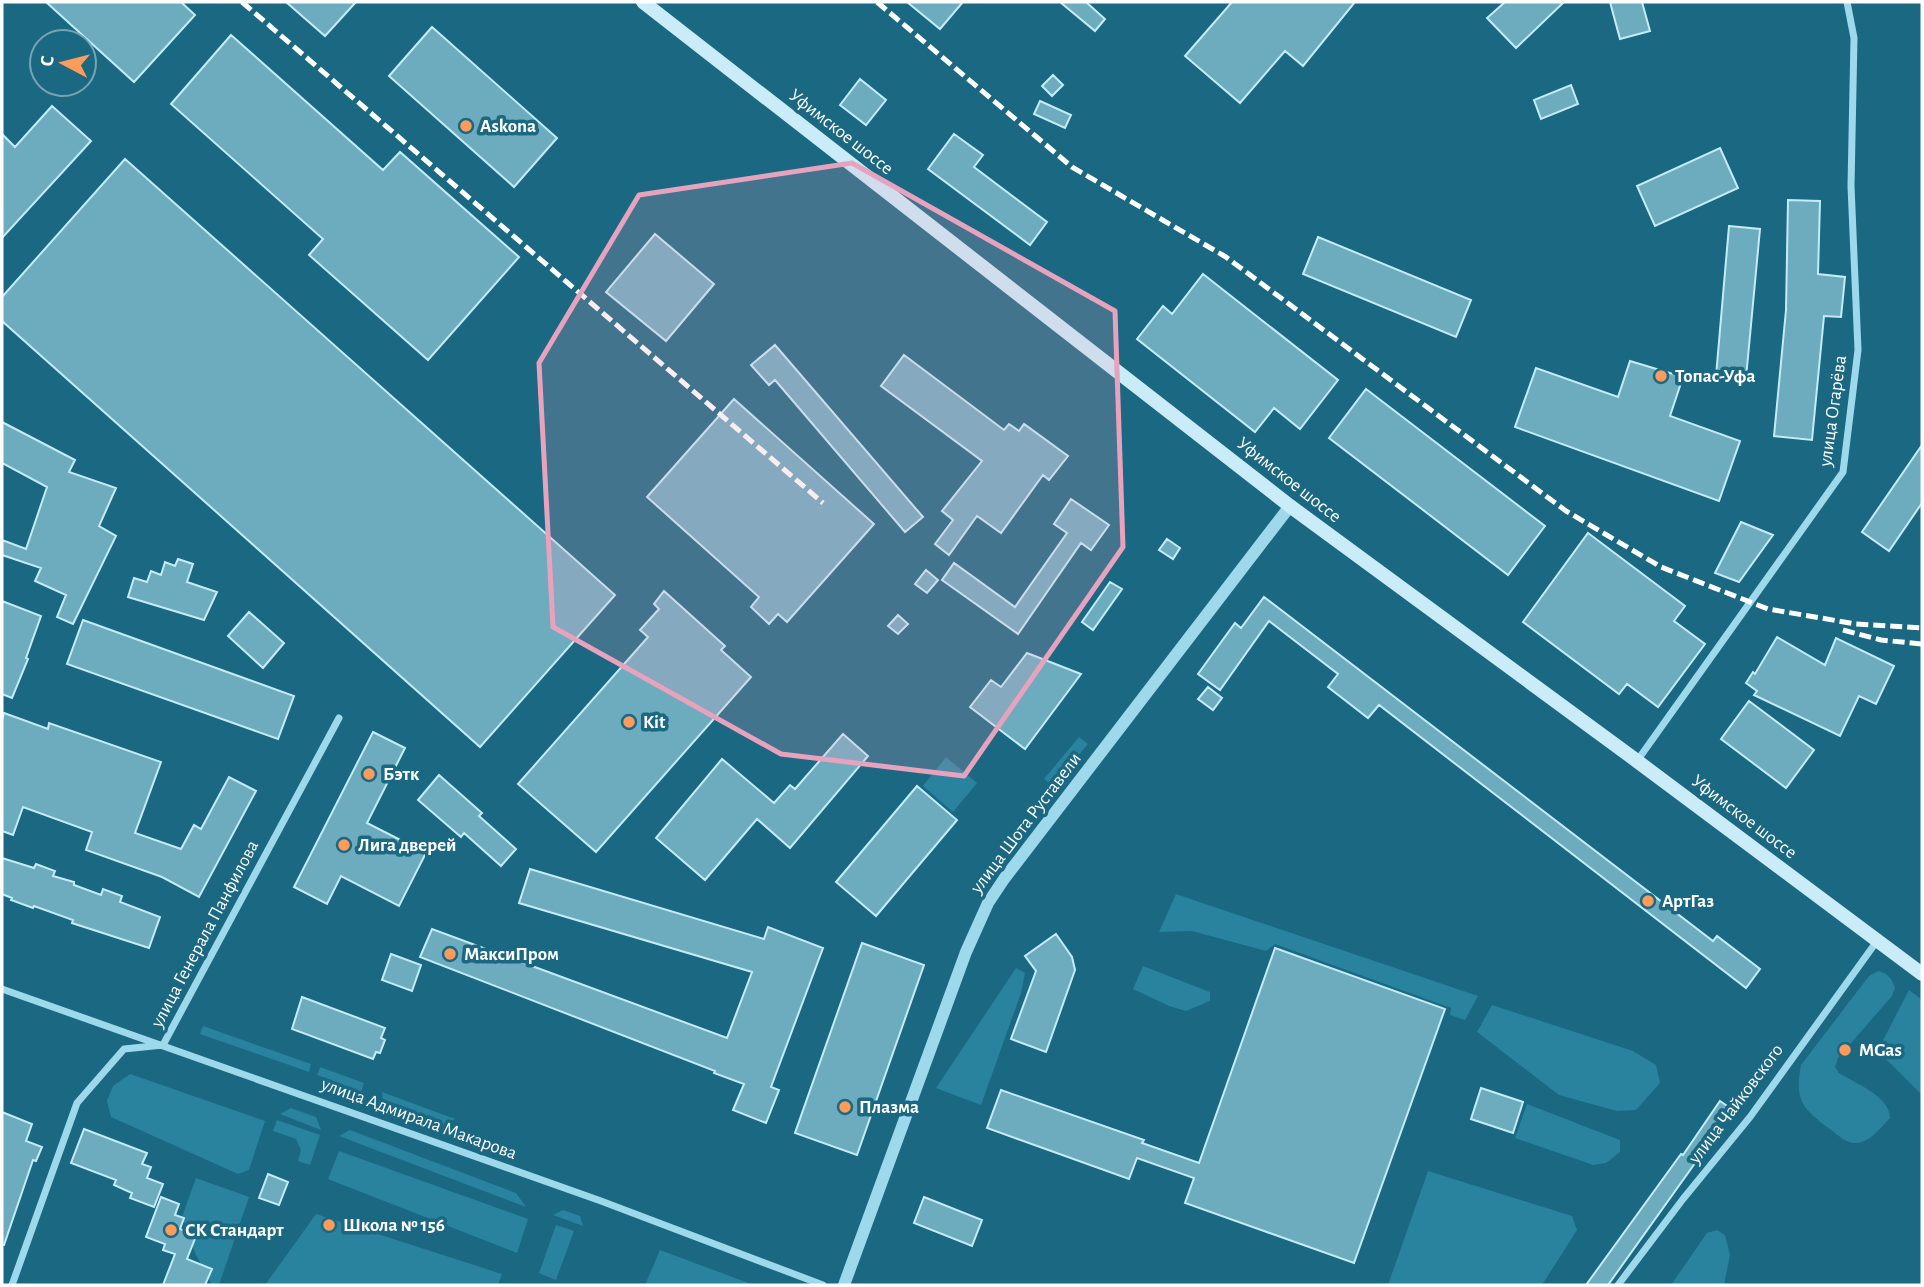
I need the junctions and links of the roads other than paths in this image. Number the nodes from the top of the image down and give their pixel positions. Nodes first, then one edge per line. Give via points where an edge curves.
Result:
1 (643, 2) edge
2 (1847, 2) edge
3 (1290, 506) junction
4 (339, 718) dead end
5 (1637, 761) junction
6 (1877, 941) junction
7 (1922, 974) edge
8 (2, 989) edge
9 (163, 1045) junction
10 (12, 1285) edge
11 (823, 1285) edge
12 (844, 1285) edge
13 (1618, 1285) edge

1 - 3 main road, Уфимское шоссе
2 - 5 street, улица Огарёва via 1854,38 1851,186 1858,350 1843,472
3 - 5 main road, Уфимское шоссе
3 - 12 street, улица Шота Руставели via 988,904 955,981
4 - 9 street, улица Генерала Панфилова
5 - 6 main road, Уфимское шоссе
6 - 7 main road, Уфимское шоссе
6 - 13 street, улица Чайковского via 1750,1117
8 - 9 street, улица Адмирала Макарова
9 - 10 street, улица Генерала Панфилова via 124,1049 77,1103
9 - 11 street, улица Адмирала Макарова via 601,1200

